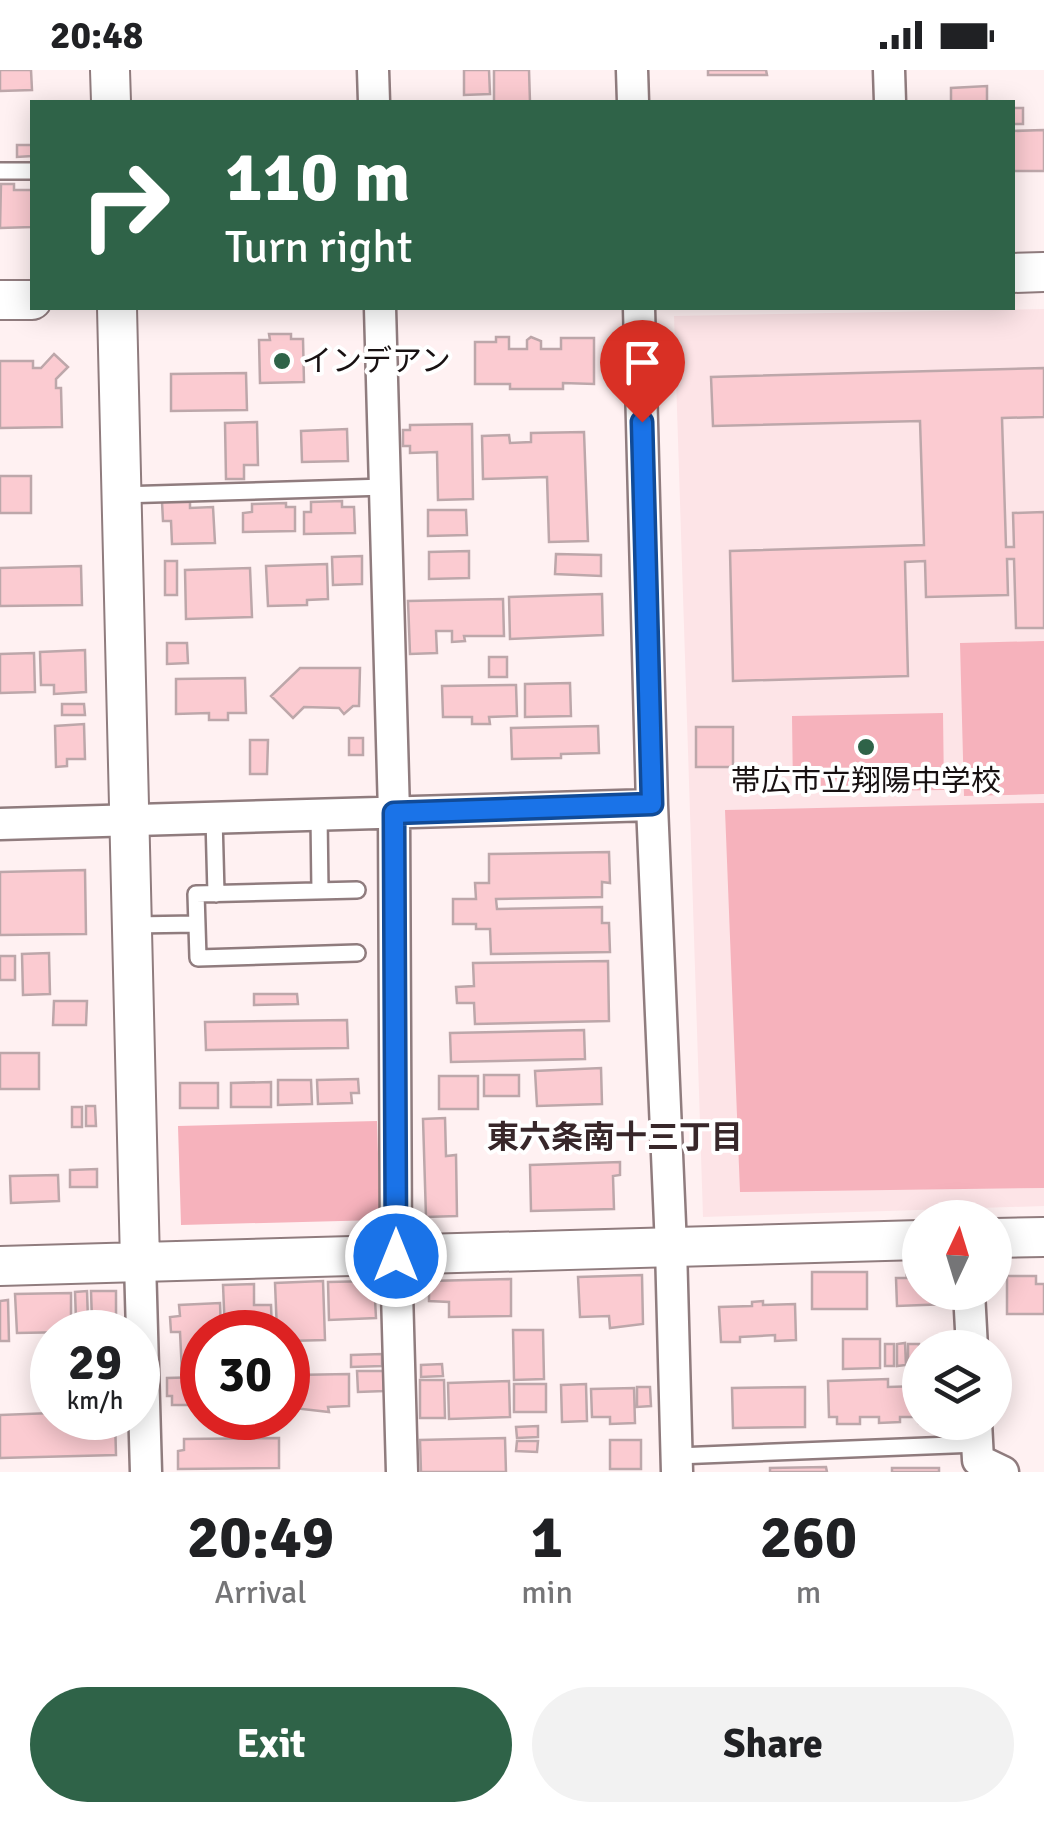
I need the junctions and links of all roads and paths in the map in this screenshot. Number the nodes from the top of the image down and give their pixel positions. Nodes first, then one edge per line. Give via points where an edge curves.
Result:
1 (110, 70) edge
2 (373, 70) edge
3 (632, 70) edge
4 (890, 70) edge
5 (111, 100) edge
6 (374, 100) edge
7 (633, 100) edge
8 (890, 100) edge
9 (0, 171) edge
10 (30, 171) edge
11 (1044, 272) edge
12 (1015, 273) edge
13 (0, 300) edge
14 (30, 300) edge
15 (117, 310) edge
16 (380, 310) edge
17 (639, 310) edge
18 (385, 488) junction
19 (120, 496) junction
20 (652, 804) junction
21 (394, 813) junction
22 (319, 815) junction
23 (214, 818) junction
24 (130, 820) junction
25 (0, 824) edge
26 (320, 890) junction
27 (357, 890) dead end
28 (216, 894) junction
29 (197, 924) junction
30 (132, 925) junction
31 (357, 953) dead end
32 (1044, 1237) edge
33 (1012, 1238) edge
34 (902, 1241) edge
35 (671, 1247) junction
36 (396, 1256) junction
37 (140, 1262) junction
38 (0, 1266) edge
39 (908, 1440) edge
40 (977, 1440) edge
41 (677, 1464) edge
42 (146, 1472) edge
43 (402, 1472) edge
44 (1003, 1472) edge

1 - 5 street
2 - 6 street
3 - 7 street
4 - 8 street
9 - 10 lane
11 - 12 street
13 - 14 street
15 - 19 street
16 - 18 street
17 - 20 street
18 - 19 lane
18 - 21 street
19 - 24 street
20 - 21 street
20 - 35 street
21 - 22 street
21 - 36 street
22 - 23 street
22 - 26 lane
23 - 24 street
23 - 28 lane
24 - 25 street
24 - 30 street
26 - 27 lane
26 - 28 lane
28 - 29 lane via 196,894
29 - 30 lane
29 - 31 lane via 198,958
30 - 37 street
32 - 33 street
34 - 35 street
35 - 36 street
35 - 41 street
36 - 37 street
36 - 43 street
37 - 38 street
37 - 42 street
39 - 41 lane
40 - 44 street via 978,1460

